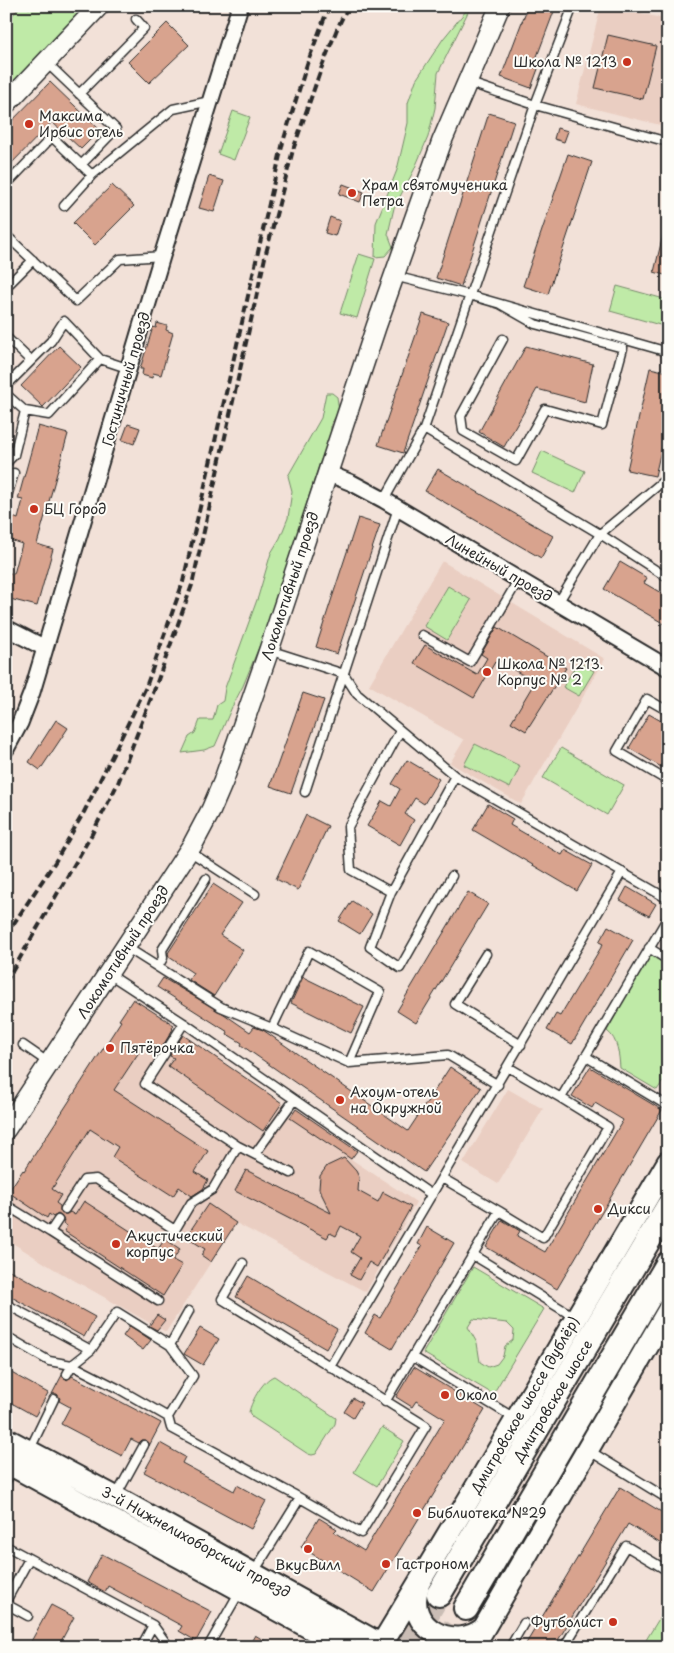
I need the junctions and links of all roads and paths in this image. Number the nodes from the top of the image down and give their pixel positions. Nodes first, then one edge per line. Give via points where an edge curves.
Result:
1 (99, 6) edge
2 (240, 6) edge
3 (500, 6) edge
4 (573, 6) edge
5 (136, 20) dead end
6 (46, 62) junction
7 (467, 82) junction
8 (79, 94) junction
9 (211, 101) junction
10 (6, 104) edge
11 (535, 105) junction
12 (668, 142) edge
13 (81, 165) junction
14 (92, 175) junction
15 (6, 185) edge
16 (64, 206) dead end
17 (6, 235) edge
18 (162, 256) junction
19 (33, 260) junction
20 (394, 276) junction
21 (6, 287) edge
22 (469, 296) junction
23 (500, 304) junction
24 (6, 336) edge
25 (503, 339) dead end
26 (668, 352) edge
27 (100, 359) junction
28 (31, 360) junction
29 (130, 369) junction
30 (6, 386) edge
31 (6, 394) edge
32 (25, 411) junction
33 (424, 429) junction
34 (6, 447) edge
35 (14, 455) junction
36 (6, 463) edge
37 (14, 473) dead end
38 (327, 473) junction
39 (668, 476) edge
40 (6, 500) edge
41 (384, 500) junction
42 (398, 508) junction
43 (600, 534) junction
44 (668, 578) edge
45 (519, 579) junction
46 (558, 602) junction
47 (6, 628) edge
48 (422, 635) dead end
49 (45, 648) junction
50 (269, 650) junction
51 (668, 668) edge
52 (344, 674) junction
53 (668, 711) edge
54 (400, 731) junction
55 (6, 749) edge
56 (455, 776) junction
57 (668, 781) edge
58 (304, 792) dead end
59 (188, 851) junction
60 (622, 872) junction
61 (452, 876) dead end
62 (206, 879) dead end
63 (391, 892) junction
64 (255, 894) dead end
65 (668, 899) edge
66 (668, 917) edge
67 (126, 947) junction
68 (649, 948) junction
69 (486, 954) dead end
70 (668, 960) edge
71 (158, 967) junction
72 (109, 974) junction
73 (184, 1023) junction
74 (272, 1028) junction
75 (23, 1045) dead end
76 (521, 1045) junction
77 (585, 1056) junction
78 (49, 1063) junction
79 (349, 1063) junction
80 (508, 1067) junction
81 (498, 1085) junction
82 (560, 1098) junction
83 (294, 1100) junction
84 (668, 1106) edge
85 (6, 1129) edge
86 (238, 1146) junction
87 (255, 1154) junction
88 (668, 1162) edge
89 (291, 1173) dead end
90 (442, 1178) junction
91 (432, 1195) junction
92 (6, 1205) edge
93 (668, 1207) edge
94 (65, 1209) dead end
95 (499, 1211) junction
96 (58, 1220) dead end
97 (50, 1232) junction
98 (473, 1255) junction
99 (243, 1263) dead end
100 (668, 1264) edge
101 (158, 1301) dead end
102 (6, 1304) edge
103 (189, 1311) dead end
104 (577, 1318) junction
105 (665, 1322) edge
106 (6, 1336) edge
107 (170, 1345) junction
108 (91, 1350) junction
109 (412, 1357) junction
110 (72, 1366) junction
111 (330, 1367) junction
112 (67, 1374) dead end
113 (54, 1399) dead end
114 (386, 1402) junction
115 (164, 1415) junction
116 (517, 1420) junction
117 (157, 1421) dead end
118 (6, 1439) edge
119 (144, 1445) dead end
120 (588, 1450) junction
121 (29, 1451) junction
122 (9, 1470) edge
123 (115, 1497) junction
124 (300, 1498) junction
125 (668, 1499) edge
126 (6, 1546) edge
127 (29, 1558) junction
128 (668, 1571) edge
129 (247, 1582) junction
130 (428, 1590) junction
131 (6, 1601) edge
132 (6, 1604) edge
133 (466, 1608) tunnel mouth
134 (28, 1616) dead end
135 (524, 1623) dead end
136 (153, 1625) junction
137 (484, 1628) junction
138 (382, 1646) edge
139 (141, 1647) edge
140 (169, 1647) edge
141 (208, 1647) edge
142 (345, 1647) edge
143 (473, 1647) edge
144 (510, 1647) edge
145 (564, 1647) edge

1 - 6 street
2 - 9 street, Гостиничный проезд
3 - 7 street, Локомотивный проезд
4 - 11 lane
5 - 8 lane via 144,28
6 - 8 lane
6 - 10 street
7 - 11 lane
7 - 20 street, Локомотивный проезд via 442,141
8 - 13 lane via 116,129
9 - 14 lane via 173,109
9 - 18 street, Гостиничный проезд
11 - 12 lane
11 - 22 lane
13 - 14 lane
13 - 15 lane via 52,137
14 - 16 lane
17 - 19 lane
18 - 19 lane via 120,259 76,301
18 - 29 street, Гостиничный проезд
19 - 21 lane
20 - 22 lane
20 - 38 street, Локомотивный проезд
22 - 23 lane
22 - 33 lane
23 - 25 lane via 535,324 623,348 602,425 545,409 516,461 463,431 461,416
23 - 26 lane
24 - 28 lane
27 - 28 lane via 64,320 50,341
27 - 29 lane
27 - 32 lane via 49,416
28 - 30 lane
29 - 49 street, Гостиничный проезд
31 - 32 lane
32 - 35 lane
33 - 41 lane
33 - 43 lane
34 - 35 lane
35 - 36 lane
37 - 40 lane
38 - 41 street, Линейный проезд via 352,482
38 - 50 street, Локомотивный проезд
39 - 43 lane
41 - 42 street, Линейный проезд
42 - 45 street, Линейный проезд
42 - 52 lane
43 - 44 lane
43 - 46 lane
45 - 46 street, Линейный проезд
45 - 48 lane via 470,662
46 - 51 street, Линейный проезд
47 - 49 street
49 - 55 street, Гостиничный проезд via 20,724
50 - 52 lane
50 - 59 street, Локомотивный проезд via 212,810
52 - 54 lane via 357,694
52 - 58 lane
53 - 57 lane via 647,699 617,751
54 - 56 lane
54 - 63 lane via 348,827 350,870
56 - 60 lane
56 - 63 lane
59 - 64 lane
59 - 67 street, Локомотивный проезд
60 - 65 lane
60 - 76 lane
61 - 63 lane via 400,968 370,948
62 - 71 lane via 162,950 163,958
66 - 68 lane
67 - 71 lane
67 - 72 street, Локомотивный проезд
68 - 70 lane
68 - 77 lane
69 - 76 lane via 455,1004
71 - 74 lane via 221,1006
72 - 73 lane
72 - 78 street, Локомотивный проезд
73 - 83 lane
73 - 86 lane via 145,1084
74 - 79 lane
74 - 79 lane via 309,951 380,992
75 - 78 lane
76 - 80 lane
77 - 82 lane
77 - 84 lane
78 - 85 street, Локомотивный проезд
79 - 81 lane via 448,1055
80 - 81 lane
80 - 82 lane
81 - 90 lane
82 - 95 lane via 608,1127 544,1238
83 - 87 lane
83 - 91 lane
86 - 87 lane
86 - 94 lane via 213,1190 192,1203 176,1230 96,1179 84,1180
87 - 89 lane
88 - 104 main road, Дмитровское шоссе (дублёр)
90 - 91 lane
90 - 95 lane
91 - 111 lane
92 - 97 lane
93 - 130 main road, Дмитровское шоссе
95 - 98 lane
96 - 97 lane
97 - 101 lane
98 - 104 lane
98 - 109 lane
99 - 111 lane via 222,1299
100 - 133 main road
102 - 108 lane
103 - 107 lane
104 - 116 main road, Дмитровское шоссе (дублёр)
105 - 120 main road
106 - 110 lane via 49,1361
107 - 108 lane via 117,1312
107 - 115 lane via 192,1376
108 - 110 lane
109 - 114 lane
109 - 116 lane
110 - 112 lane
110 - 115 lane
111 - 114 lane
113 - 121 lane
114 - 124 lane via 426,1426 360,1534
115 - 117 lane
115 - 124 lane via 172,1428
116 - 130 main road, Дмитровское шоссе (дублёр)
118 - 121 main road, 3-й Нижнелихоборский проезд
119 - 123 lane
120 - 125 lane
120 - 137 main road
121 - 123 main road, 3-й Нижнелихоборский проезд
122 - 129 main road, 3-й Нижнелихоборский проезд
123 - 129 main road, 3-й Нижнелихоборский проезд
124 - 129 lane
126 - 127 lane
127 - 131 lane
127 - 136 lane
128 - 145 lane via 626,1546
129 - 138 main road, 3-й Нижнелихоборский проезд
129 - 141 lane
129 - 142 main road, 3-й Нижнелихоборский проезд
130 - 137 main road via 415,1602 417,1616 436,1637 449,1642 464,1641 477,1636
130 - 138 main road, Дмитровское шоссе (дублёр)
132 - 134 lane
135 - 144 lane
136 - 139 lane
136 - 140 lane
137 - 143 main road

